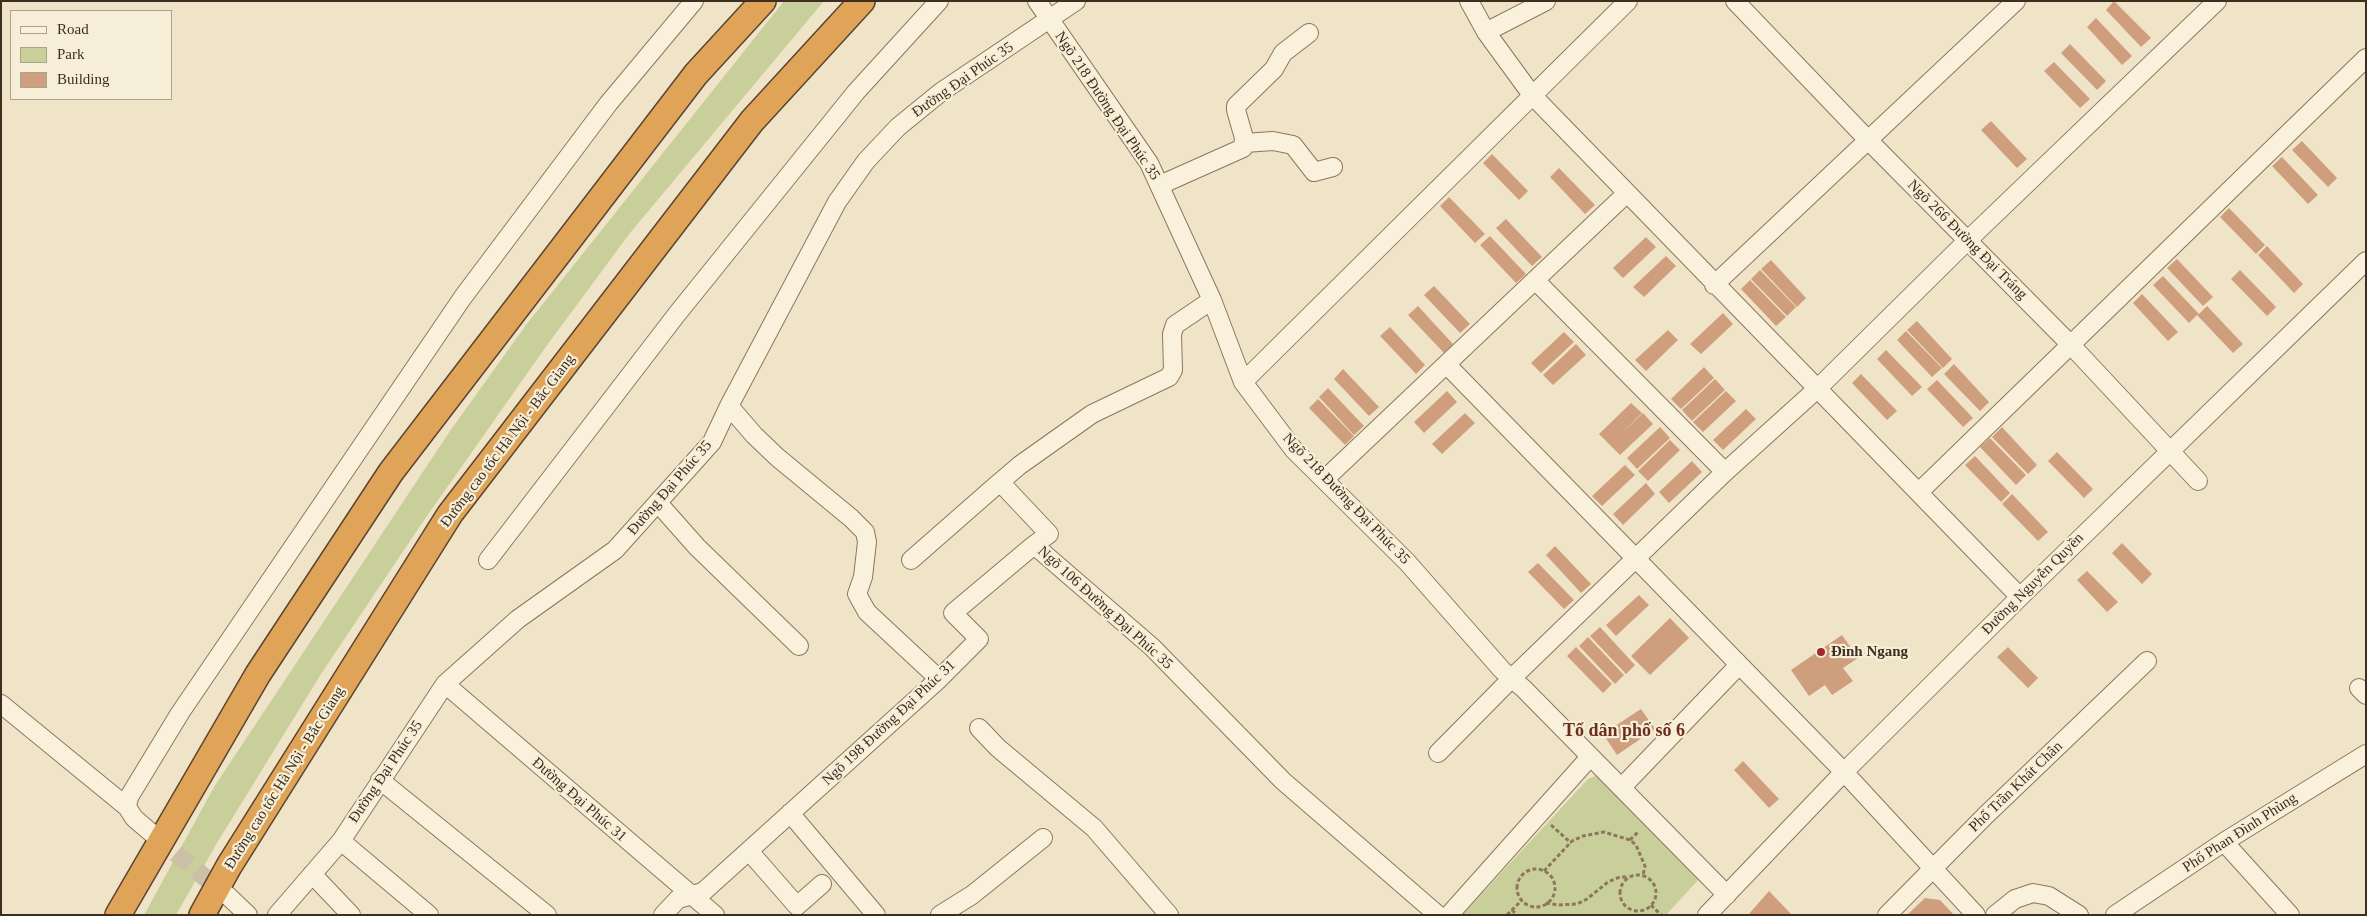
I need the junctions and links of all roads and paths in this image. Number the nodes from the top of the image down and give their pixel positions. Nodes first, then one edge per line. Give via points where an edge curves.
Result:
1 (694, 1) edge
2 (763, 1) edge
3 (862, 1) edge
4 (939, 1) edge
5 (1037, 1) edge
6 (1076, 1) edge
7 (1469, 1) edge
8 (1546, 1) edge
9 (1628, 1) edge
10 (1735, 1) edge
11 (2016, 1) edge
12 (2217, 1) edge
13 (1050, 20) junction
14 (1486, 32) junction
15 (1309, 33) dead end
16 (2366, 58) edge
17 (1532, 95) junction
18 (1869, 141) junction
19 (1245, 143) junction
20 (1333, 167) dead end
21 (1160, 185) junction
22 (1627, 193) junction
23 (1967, 241) junction
24 (2366, 261) edge
25 (1535, 280) junction
26 (1714, 285) junction
27 (1212, 300) junction
28 (2070, 344) junction
29 (1447, 365) junction
30 (1243, 382) junction
31 (1817, 389) junction
32 (729, 406) junction
33 (2169, 451) junction
34 (1725, 472) junction
35 (1325, 479) junction
36 (2198, 481) dead end
37 (1000, 482) junction
38 (1919, 492) junction
39 (658, 503) junction
40 (1034, 545) junction
41 (488, 560) dead end
42 (912, 560) dead end
43 (1636, 560) junction
44 (2020, 597) junction
45 (799, 646) dead end
46 (2147, 661) dead end
47 (1740, 665) junction
48 (1512, 678) junction
49 (940, 679) junction
50 (445, 684) junction
51 (1, 704) edge
52 (979, 728) dead end
53 (1438, 753) dead end
54 (2366, 754) edge
55 (1590, 757) junction
56 (1844, 772) junction
57 (380, 780) junction
58 (1622, 787) junction
59 (127, 807) junction
60 (790, 813) junction
61 (1548, 822) dead end
62 (155, 836) tunnel mouth
63 (1043, 838) dead end
64 (341, 841) junction
65 (2224, 842) junction
66 (1571, 843) junction
67 (749, 851) junction
68 (1933, 868) junction
69 (1544, 871) junction
70 (312, 874) junction
71 (1643, 875) junction
72 (1628, 878) junction
73 (822, 884) dead end
74 (1727, 895) junction
75 (227, 896) tunnel mouth
76 (690, 896) junction
77 (1522, 900) junction
78 (1546, 903) junction
79 (1651, 905) junction
80 (1512, 910) junction
81 (118, 915) edge
82 (202, 915) edge
83 (248, 915) edge
84 (276, 915) edge
85 (351, 915) edge
86 (429, 915) edge
87 (547, 915) edge
88 (663, 915) edge
89 (715, 915) edge
90 (876, 915) edge
91 (940, 915) edge
92 (1169, 915) edge
93 (1438, 915) edge
94 (1449, 915) edge
95 (1507, 915) edge
96 (1517, 915) edge
97 (1661, 915) edge
98 (1708, 915) edge
99 (1887, 915) edge
100 (1976, 915) edge
101 (1995, 915) edge
102 (2079, 915) edge
103 (2115, 915) edge
104 (2290, 915) edge

1 - 59 street via 608,104 463,297 180,713 129,797
2 - 81 highway via 696,74 390,472 258,674
3 - 82 highway, Đường cao tốc Hà Nội - Bắc Giang via 752,121 450,514 229,866
4 - 41 street via 856,92
5 - 13 street, Ngõ 218 Đường Đại Phúc 35
6 - 13 street, Đường Đại Phúc 35
7 - 14 street
8 - 14 street
9 - 17 street
10 - 18 street, Ngõ 266 Đường Đại Tráng
11 - 18 street
12 - 23 street
13 - 21 street, Ngõ 218 Đường Đại Phúc 35
13 - 32 street, Đường Đại Phúc 35 via 941,92 898,127 866,161 837,202
14 - 17 street
15 - 19 street via 1283,53 1274,69 1236,106
16 - 28 street
17 - 22 street
17 - 30 street
18 - 23 street, Ngõ 266 Đường Đại Tráng
18 - 26 street
19 - 20 street via 1274,141 1293,145 1314,172
19 - 21 street via 1240,151
21 - 27 street, Ngõ 218 Đường Đại Phúc 35
22 - 25 street
22 - 26 street
23 - 28 street, Ngõ 266 Đường Đại Tráng
23 - 31 street
24 - 33 street, Đường Nguyễn Quyền
25 - 29 street
25 - 34 street
26 - 31 street
27 - 30 street, Ngõ 218 Đường Đại Phúc 35
27 - 37 street via 1175,325 1172,334 1173,370 1169,377 1092,414
28 - 33 street, Ngõ 266 Đường Đại Tráng
28 - 38 street
29 - 35 street
29 - 43 street
30 - 35 street, Ngõ 218 Đường Đại Phúc 35 via 1294,450
31 - 34 street
31 - 38 street
32 - 39 street, Đường Đại Phúc 35 via 712,442
32 - 49 street via 771,451 865,532 863,578 857,594 867,612
33 - 36 street, Ngõ 266 Đường Đại Tráng
33 - 44 street, Đường Nguyễn Quyền
34 - 43 street
35 - 48 street, Ngõ 218 Đường Đại Phúc 35 via 1407,562
37 - 40 street, Ngõ 106 Đường Đại Phúc 35 via 1049,534
37 - 42 street
38 - 44 street
39 - 45 street via 697,547
39 - 50 street, Đường Đại Phúc 35 via 615,550 518,619
40 - 49 street, Ngõ 198 Đường Đại Phúc 31 via 953,613 979,639
40 - 93 street, Ngõ 106 Đường Đại Phúc 35 via 1152,647 1283,781
43 - 47 street
43 - 48 street
44 - 56 street, Đường Nguyễn Quyền
46 - 68 street, Phố Trần Khát Chân
47 - 56 street
47 - 58 street
48 - 53 street
48 - 55 street, Ngõ 218 Đường Đại Phúc 35
49 - 60 street, Ngõ 198 Đường Đại Phúc 31
50 - 57 street, Đường Đại Phúc 35
50 - 76 street, Đường Đại Phúc 31
51 - 59 street
52 - 92 street via 998,748 1094,828
54 - 65 street, Phố Phan Đình Phùng
55 - 58 street, Ngõ 218 Đường Đại Phúc 35
55 - 94 street
56 - 68 street
56 - 74 street, Đường Nguyễn Quyền
57 - 64 street, Đường Đại Phúc 35
57 - 87 street
58 - 74 street, Ngõ 218 Đường Đại Phúc 35
59 - 62 street via 134,818
60 - 67 street, Ngõ 198 Đường Đại Phúc 31
60 - 90 street
61 - 66 path
63 - 91 street via 972,895
64 - 70 street, Đường Đại Phúc 35
64 - 86 street
65 - 103 street, Phố Phan Đình Phùng
65 - 104 street
66 - 69 path
66 - 71 path via 1583,836 1604,832 1630,840 1642,857
67 - 73 street via 797,906
67 - 76 street, Ngõ 198 Đường Đại Phúc 31 via 703,892
68 - 99 street, Phố Trần Khát Chân
68 - 100 street
69 - 77 path via 1532,870 1521,877 1517,890
69 - 78 path via 1554,885 1553,894
70 - 84 street, Đường Đại Phúc 35
70 - 85 street
71 - 72 path
71 - 79 path via 1652,881 1656,890
72 - 78 path via 1620,877 1608,882 1577,904
72 - 79 path via 1621,887 1623,904 1638,911
74 - 98 street, Đường Nguyễn Quyền
75 - 83 street
76 - 88 street, Ngõ 198 Đường Đại Phúc 31 via 678,899
76 - 89 street, Đường Đại Phúc 31
77 - 78 path via 1535,906
77 - 80 path
79 - 97 path
80 - 95 path
80 - 96 path
101 - 102 street via 2015,898 2033,893 2049,896

